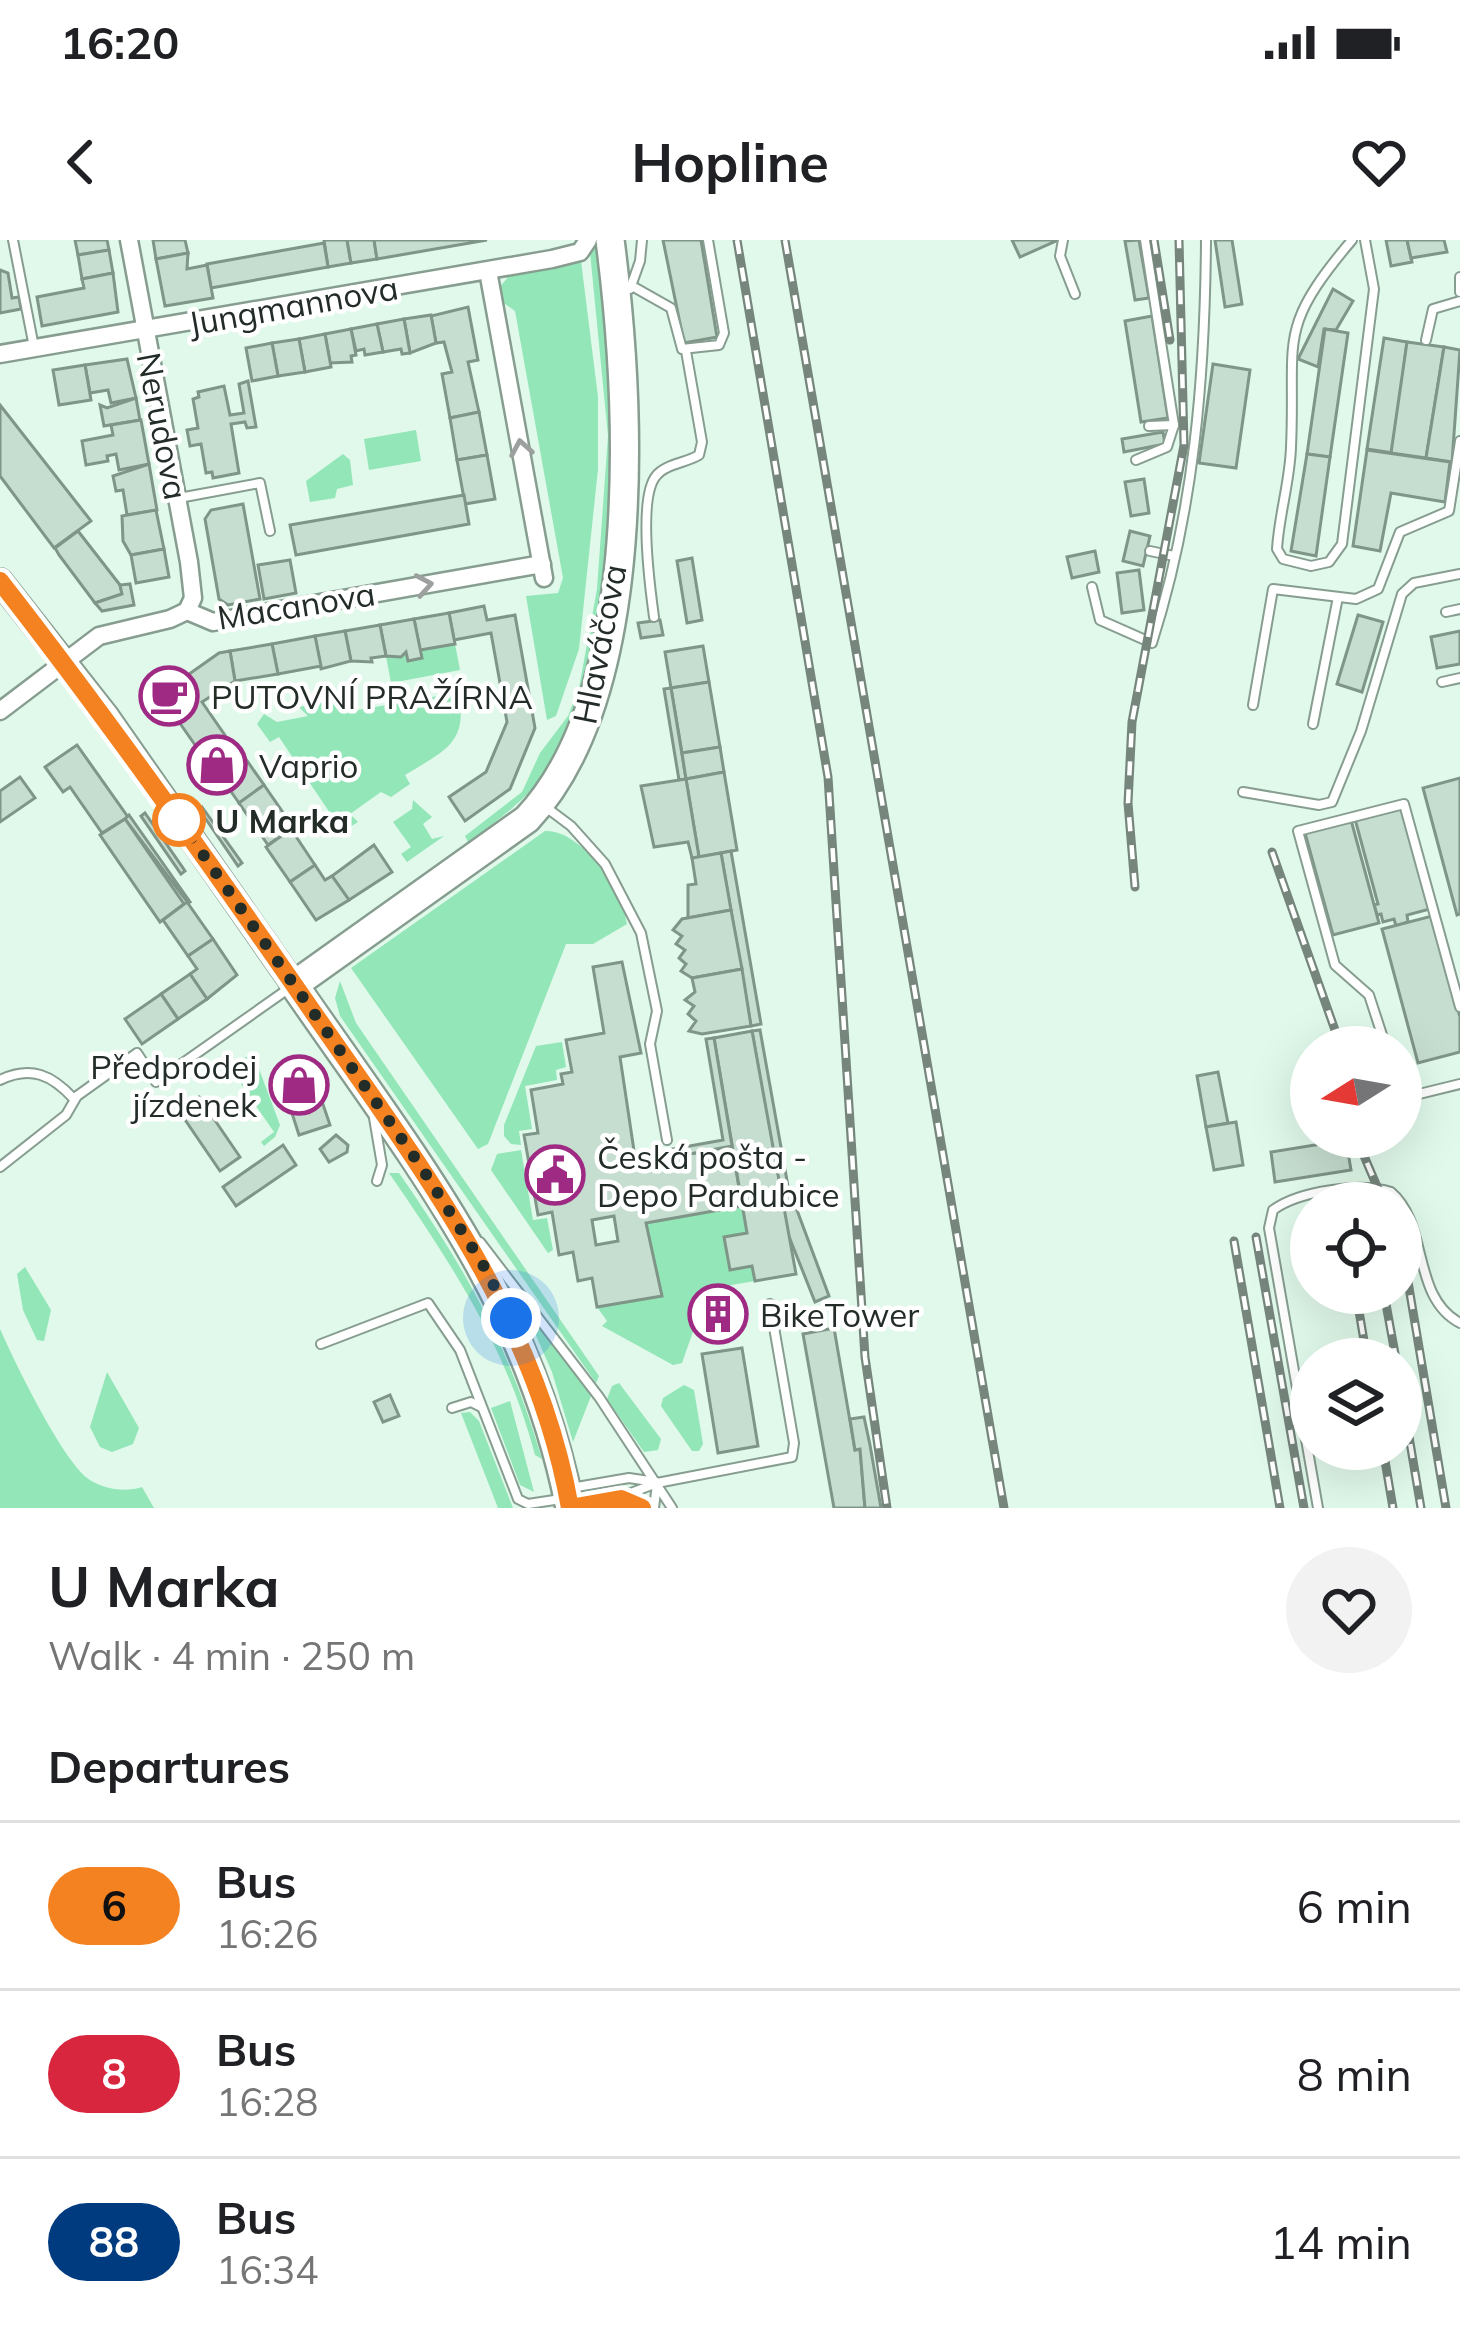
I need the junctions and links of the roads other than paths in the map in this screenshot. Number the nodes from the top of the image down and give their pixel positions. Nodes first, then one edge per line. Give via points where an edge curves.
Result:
1 (13, 240) edge
2 (129, 240) edge
3 (642, 240) edge
4 (708, 240) edge
5 (1063, 240) edge
6 (1145, 240) edge
7 (1206, 240) edge
8 (1352, 240) edge
9 (1365, 240) edge
10 (594, 243) edge
11 (488, 271) junction
12 (1460, 277) edge
13 (624, 290) junction
14 (1460, 292) edge
15 (1075, 294) dead end
16 (1460, 302) edge
17 (145, 331) junction
18 (1426, 340) dead end
19 (34, 348) junction
20 (686, 351) junction
21 (0, 354) edge
22 (1149, 427) dead end
23 (1174, 429) junction
24 (1197, 433) junction
25 (1460, 441) edge
26 (1136, 460) dead end
27 (178, 498) junction
28 (269, 531) dead end
29 (1150, 551) dead end
30 (1174, 556) junction
31 (1460, 574) edge
32 (0, 581) edge
33 (1093, 587) dead end
34 (1338, 597) junction
35 (1460, 609) edge
36 (187, 611) junction
37 (1446, 612) dead end
38 (654, 617) dead end
39 (62, 661) junction
40 (1460, 678) edge
41 (1442, 682) dead end
42 (1253, 706) dead end
43 (0, 711) edge
44 (1313, 724) dead end
45 (1243, 792) dead end
46 (542, 804) junction
47 (294, 985) junction
48 (1460, 1007) edge
49 (1379, 1026) edge
50 (0, 1079) edge
51 (1460, 1084) edge
52 (1422, 1093) edge
53 (369, 1094) junction
54 (74, 1099) junction
55 (667, 1140) dead end
56 (0, 1167) edge
57 (422, 1168) junction
58 (377, 1181) dead end
59 (770, 1304) dead end
60 (800, 1313) dead end
61 (773, 1318) junction
62 (1460, 1323) edge
63 (321, 1344) dead end
64 (452, 1408) dead end
65 (483, 1408) junction
66 (657, 1483) junction
67 (615, 1499) junction
68 (568, 1501) edge
69 (642, 1508) edge
70 (654, 1508) edge
71 (672, 1508) edge
72 (1318, 1508) edge

1 - 19 lane
2 - 17 street, Nerudova
3 - 13 lane
4 - 20 lane via 723,340
5 - 15 lane via 1060,256
6 - 23 lane
7 - 24 lane
8 - 9 lane via 1308,296 1291,344 1292,447 1277,549 1306,566 1329,562 1342,544 1374,289
10 - 11 street, Jungmannova
10 - 13 main road, Hlaváčova
11 - 17 street, Jungmannova
36 -> 11 street, Macanova via 213,622 543,571
12 - 14 lane
13 - 20 lane via 671,308
13 - 46 main road, Hlaváčova via 624,471 611,607 586,723
16 - 18 lane via 1433,309
17 - 19 street, Jungmannova
17 - 27 street, Nerudova
19 - 21 street, Jungmannova
20 - 38 lane via 701,451 652,484 646,550
22 - 23 lane
23 - 24 lane
23 - 26 lane via 1167,448
24 - 30 lane
25 - 34 lane via 1449,512 1400,532 1378,589
27 - 28 lane via 260,483
27 - 36 street, Nerudova via 193,589
29 - 30 lane
30 - 33 lane via 1150,644 1100,620
31 - 45 lane via 1414,583 1402,594 1332,802
32 - 39 street
34 - 42 lane via 1273,589
34 - 44 lane
35 - 37 lane
36 - 39 street, Macanova via 106,632
39 - 43 street, Macanova
39 - 47 street
40 - 41 lane
46 - 47 main road, Hlaváčova
46 - 55 lane via 605,864 640,933 657,1011 650,1044
47 - 53 main road
47 - 54 lane via 154,1085 137,1053
48 - 49 lane via 1404,804 1298,831 1335,965 1369,995
50 - 54 lane via 39,1073
51 - 52 lane
53 - 57 main road
53 - 58 lane via 382,1165
54 - 56 lane via 66,1115
57 - 66 lane via 552,1332
57 - 68 main road via 511,1318 543,1399
59 - 61 lane
60 - 61 lane
61 - 66 lane via 794,1454
62 - 72 lane via 1436,1299 1391,1192 1362,1187 1273,1210 1269,1228
63 - 65 lane via 428,1303 460,1349
64 - 65 lane
65 - 68 lane via 520,1501
66 - 67 lane
66 - 68 lane via 628,1478
66 - 70 lane
66 - 71 lane
67 - 68 lane
67 - 69 lane

